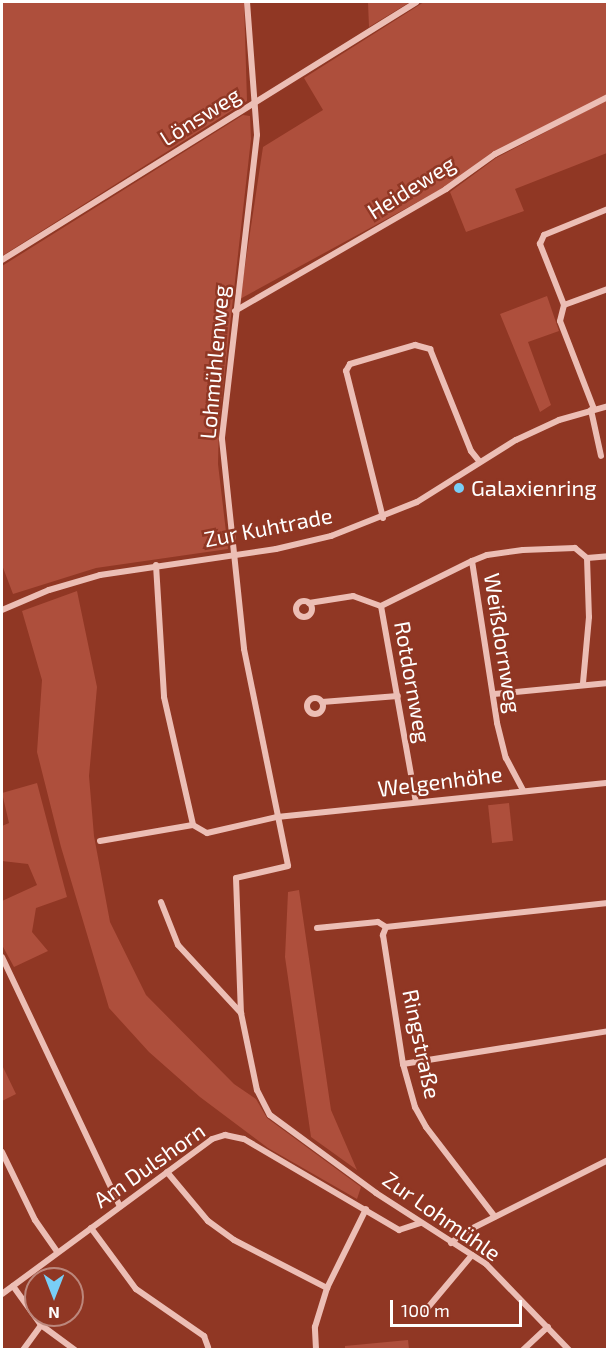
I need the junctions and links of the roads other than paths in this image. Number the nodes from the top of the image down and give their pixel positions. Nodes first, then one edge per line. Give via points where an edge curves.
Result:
1 (247, 2) edge
2 (416, 2) edge
3 (608, 97) edge
4 (253, 104) junction
5 (608, 209) edge
6 (2, 260) edge
7 (608, 289) edge
8 (564, 305) junction
9 (235, 311) junction
10 (608, 406) edge
11 (592, 409) junction
12 (602, 456) dead end
13 (480, 462) junction
14 (383, 518) junction
15 (236, 554) junction
16 (608, 556) edge
17 (587, 558) junction
18 (472, 561) junction
19 (156, 565) junction
20 (309, 603) dead end
21 (381, 606) junction
22 (2, 610) edge
23 (608, 682) edge
24 (583, 683) junction
25 (494, 694) junction
26 (398, 696) junction
27 (322, 702) dead end
28 (608, 783) edge
29 (523, 790) junction
30 (416, 802) junction
31 (277, 817) junction
32 (193, 825) junction
33 (100, 841) dead end
34 (288, 866) joint
35 (161, 902) dead end
36 (608, 903) edge
37 (386, 927) junction
38 (317, 928) dead end
39 (2, 957) edge
40 (241, 1013) junction
41 (608, 1030) edge
42 (404, 1064) junction
43 (2, 1152) edge
44 (608, 1160) edge
45 (167, 1172) junction
46 (120, 1207) junction
47 (366, 1209) junction
48 (495, 1217) junction
49 (420, 1223) junction
50 (91, 1228) junction
51 (452, 1243) junction
52 (57, 1252) junction
53 (472, 1256) junction
54 (13, 1286) junction
55 (327, 1288) junction
56 (2, 1294) edge
57 (24, 1302) edge
58 (425, 1311) dead end
59 (39, 1327) edge
60 (43, 1327) edge
61 (548, 1327) junction
62 (208, 1347) dead end
63 (316, 1349) edge
64 (23, 1350) edge
65 (75, 1350) edge
66 (523, 1350) edge
67 (569, 1350) edge

1 - 4 street, Lohmühlenweg
2 - 4 street, Lönsweg
3 - 9 street, Heideweg via 495,154 446,189
4 - 6 street, Lönsweg
4 - 9 street, Lohmühlenweg via 257,135
5 - 8 street via 544,236 540,244
7 - 8 street
8 - 11 street via 560,321
9 - 15 street, Lohmühlenweg via 222,440
10 - 11 street, Zur Kuhtrade
11 - 12 street
11 - 13 street, Zur Kuhtrade via 559,420
13 - 14 street, Zur Kuhtrade via 457,480
13 - 14 street via 471,451 430,349 415,345 350,364 346,371 348,383
14 - 15 street, Zur Kuhtrade via 322,539
15 - 19 street, Zur Kuhtrade
15 - 31 street, Lohmühlenweg via 244,649
16 - 17 street
17 - 18 street via 575,548 565,548 496,553
17 - 24 street via 589,617
18 - 21 street, Weißdornweg
18 - 25 street, Weißdornweg
19 - 22 street, Zur Kuhtrade via 71,582
19 - 32 street via 164,697
20 - 21 street, Rotdornweg via 353,596
21 - 26 street, Rotdornweg
23 - 24 street
24 - 25 street
25 - 29 street, Weißdornweg via 506,758
26 - 27 street
26 - 30 street, Rotdornweg
28 - 29 street, Welgenhöhe
29 - 30 street, Welgenhöhe
30 - 31 street, Welgenhöhe
31 - 32 street, Welgenhöhe via 207,833
31 - 34 street, Lohmühlenweg
32 - 33 street, Welgenhöhe
34 - 40 street, Zur Lohmühle via 236,878
35 - 40 street via 178,945
36 - 37 street
37 - 38 street via 378,922
37 - 42 street, Ringstraße via 383,935
39 - 46 street
40 - 49 street, Zur Lohmühle via 257,1090 266,1110
41 - 42 street
42 - 48 street, Ringstraße via 415,1107 426,1127
43 - 52 street via 35,1220
44 - 48 street
45 - 46 street, Am Dulshorn
45 - 47 street, Am Dulshorn via 212,1139 232,1135
45 - 55 street via 208,1221 234,1240
46 - 50 street, Am Dulshorn
47 - 49 street, Am Dulshorn via 399,1230
47 - 55 street
48 - 51 street
49 - 51 street, Zur Lohmühle
50 - 52 street, Am Dulshorn
50 - 62 street via 136,1289 204,1336
51 - 53 street, Zur Lohmühle
52 - 54 street, Am Dulshorn
53 - 58 street
53 - 61 street, Zur Lohmühle via 486,1264
54 - 56 street, Am Dulshorn
54 - 57 street
55 - 63 street via 315,1328
59 - 64 street
60 - 65 street
61 - 66 street
61 - 67 street, Zur Lohmühle

